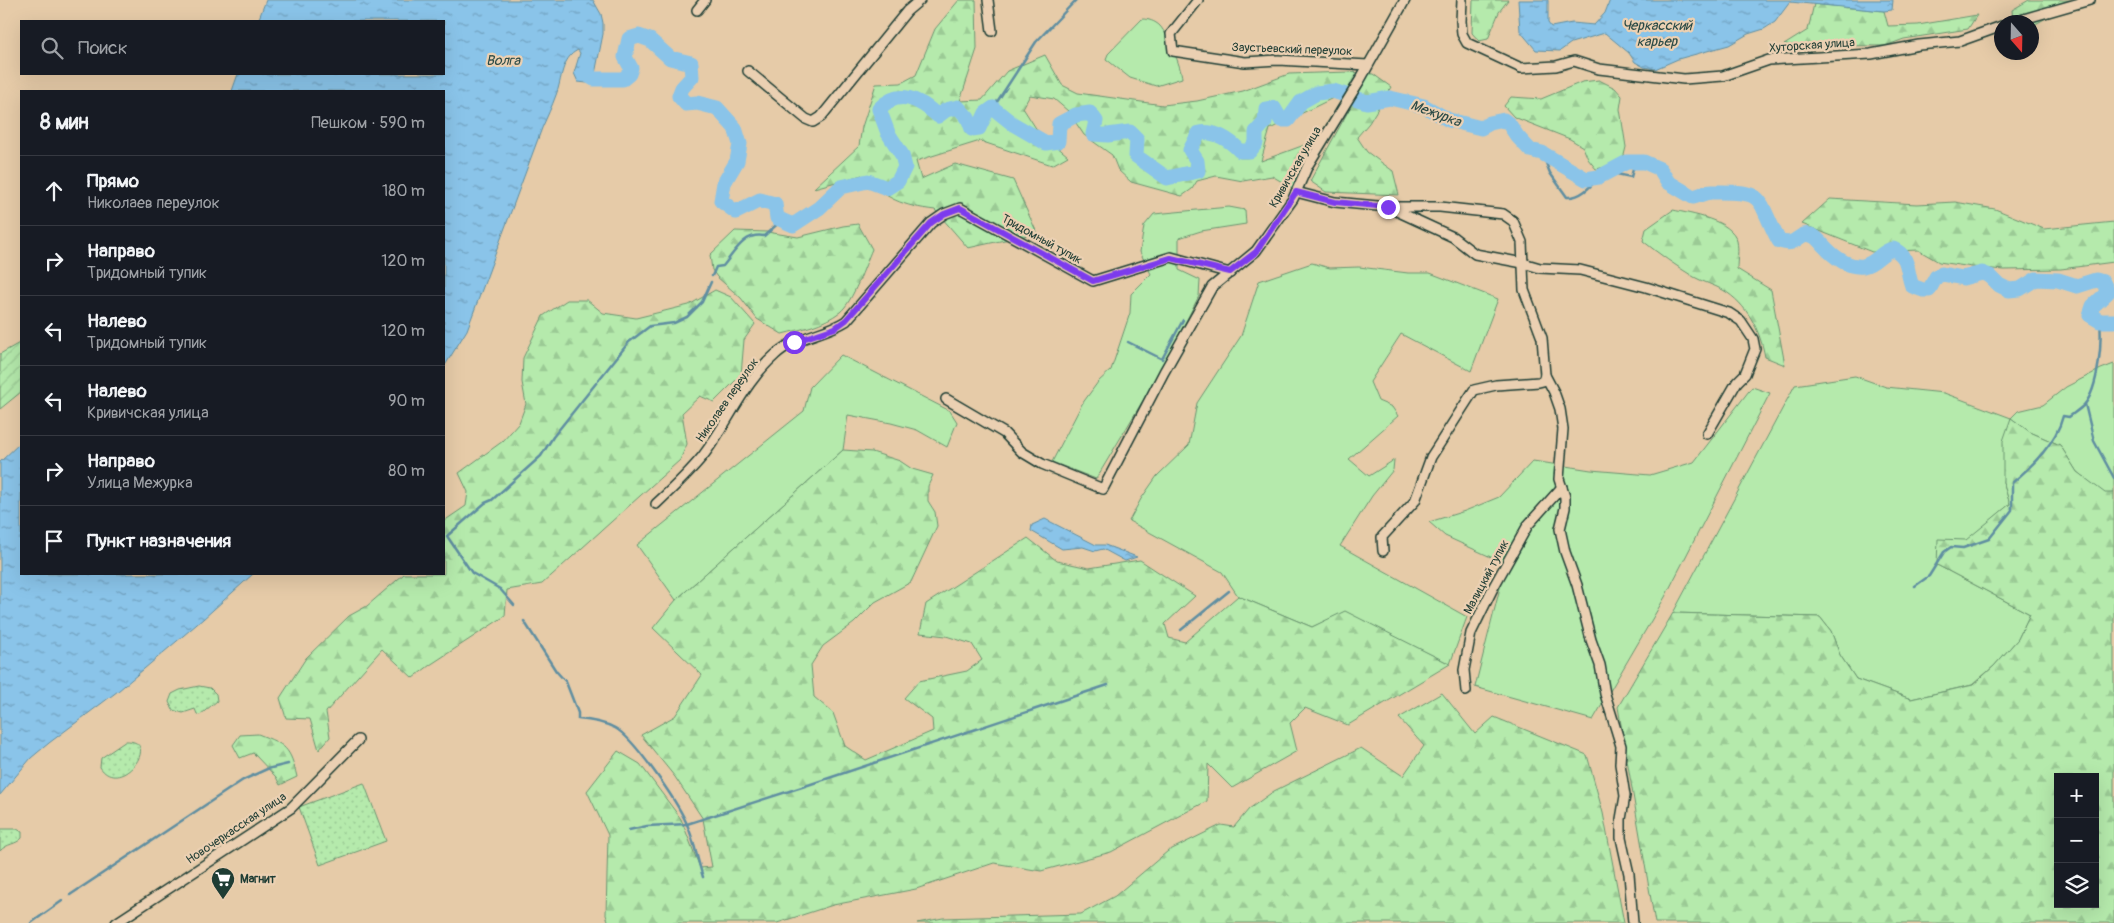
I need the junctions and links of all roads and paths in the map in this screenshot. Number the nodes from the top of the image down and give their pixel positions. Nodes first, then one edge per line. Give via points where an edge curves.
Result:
1 (705, 0) edge
2 (920, 0) edge
3 (988, 0) edge
4 (1198, 0) edge
5 (1405, 0) edge
6 (1462, 0) edge
7 (2090, 0) edge
8 (697, 10) dead end
9 (2038, 15) edge
10 (1994, 29) edge
11 (992, 31) dead end
12 (1368, 65) junction
13 (748, 71) dead end
14 (1296, 192) junction
15 (1388, 207) junction
16 (960, 208) joint
17 (1523, 263) junction
18 (1230, 272) junction
19 (1545, 375) junction
20 (946, 399) dead end
21 (1707, 434) dead end
22 (1562, 487) junction
23 (656, 504) dead end
24 (1383, 551) dead end
25 (1466, 691) dead end
26 (358, 740) dead end
27 (116, 923) edge
28 (1633, 923) edge

1 - 8 street
2 - 13 street via 907,11 821,117 813,122
3 - 11 street
4 - 12 street, Заустьевский переулок via 1171,34 1173,51 1245,62 1278,60
5 - 12 street, Кривичская улица
6 - 10 street, Хуторская улица via 1460,21 1467,43 1521,68 1556,66 1574,61 1599,69 1684,79 1723,76 1768,60 1871,54 1960,41
7 - 9 street
12 - 14 street, Кривичская улица via 1308,165
14 - 15 street via 1335,202
14 - 18 street, Кривичская улица via 1256,252
15 - 17 street via 1453,237 1475,254
15 - 17 street via 1440,207 1503,214 1513,221 1522,242
16 - 18 street, Тридомный тупик via 1093,281 1171,258
16 - 23 street, Николаев переулок via 931,223 846,320 835,328 794,342 776,354 743,393 702,457
17 - 19 street via 1524,290 1542,338
17 - 21 street via 1540,268 1580,270 1729,313 1741,321 1753,338 1755,349 1746,374 1737,382
18 - 20 street, Кривичская улица via 1212,287 1103,489 1042,464 1022,452 1004,433
19 - 22 street via 1554,392 1562,423 1559,479
19 - 24 street via 1539,382 1474,390 1431,457 1415,501 1382,537
22 - 25 street, Малицкий тупик via 1528,525 1471,632 1464,670
22 - 28 street via 1565,508 1560,529 1565,552 1621,746 1625,796 1621,838 1629,874
26 - 27 street, Новочеркасская улица via 291,808

